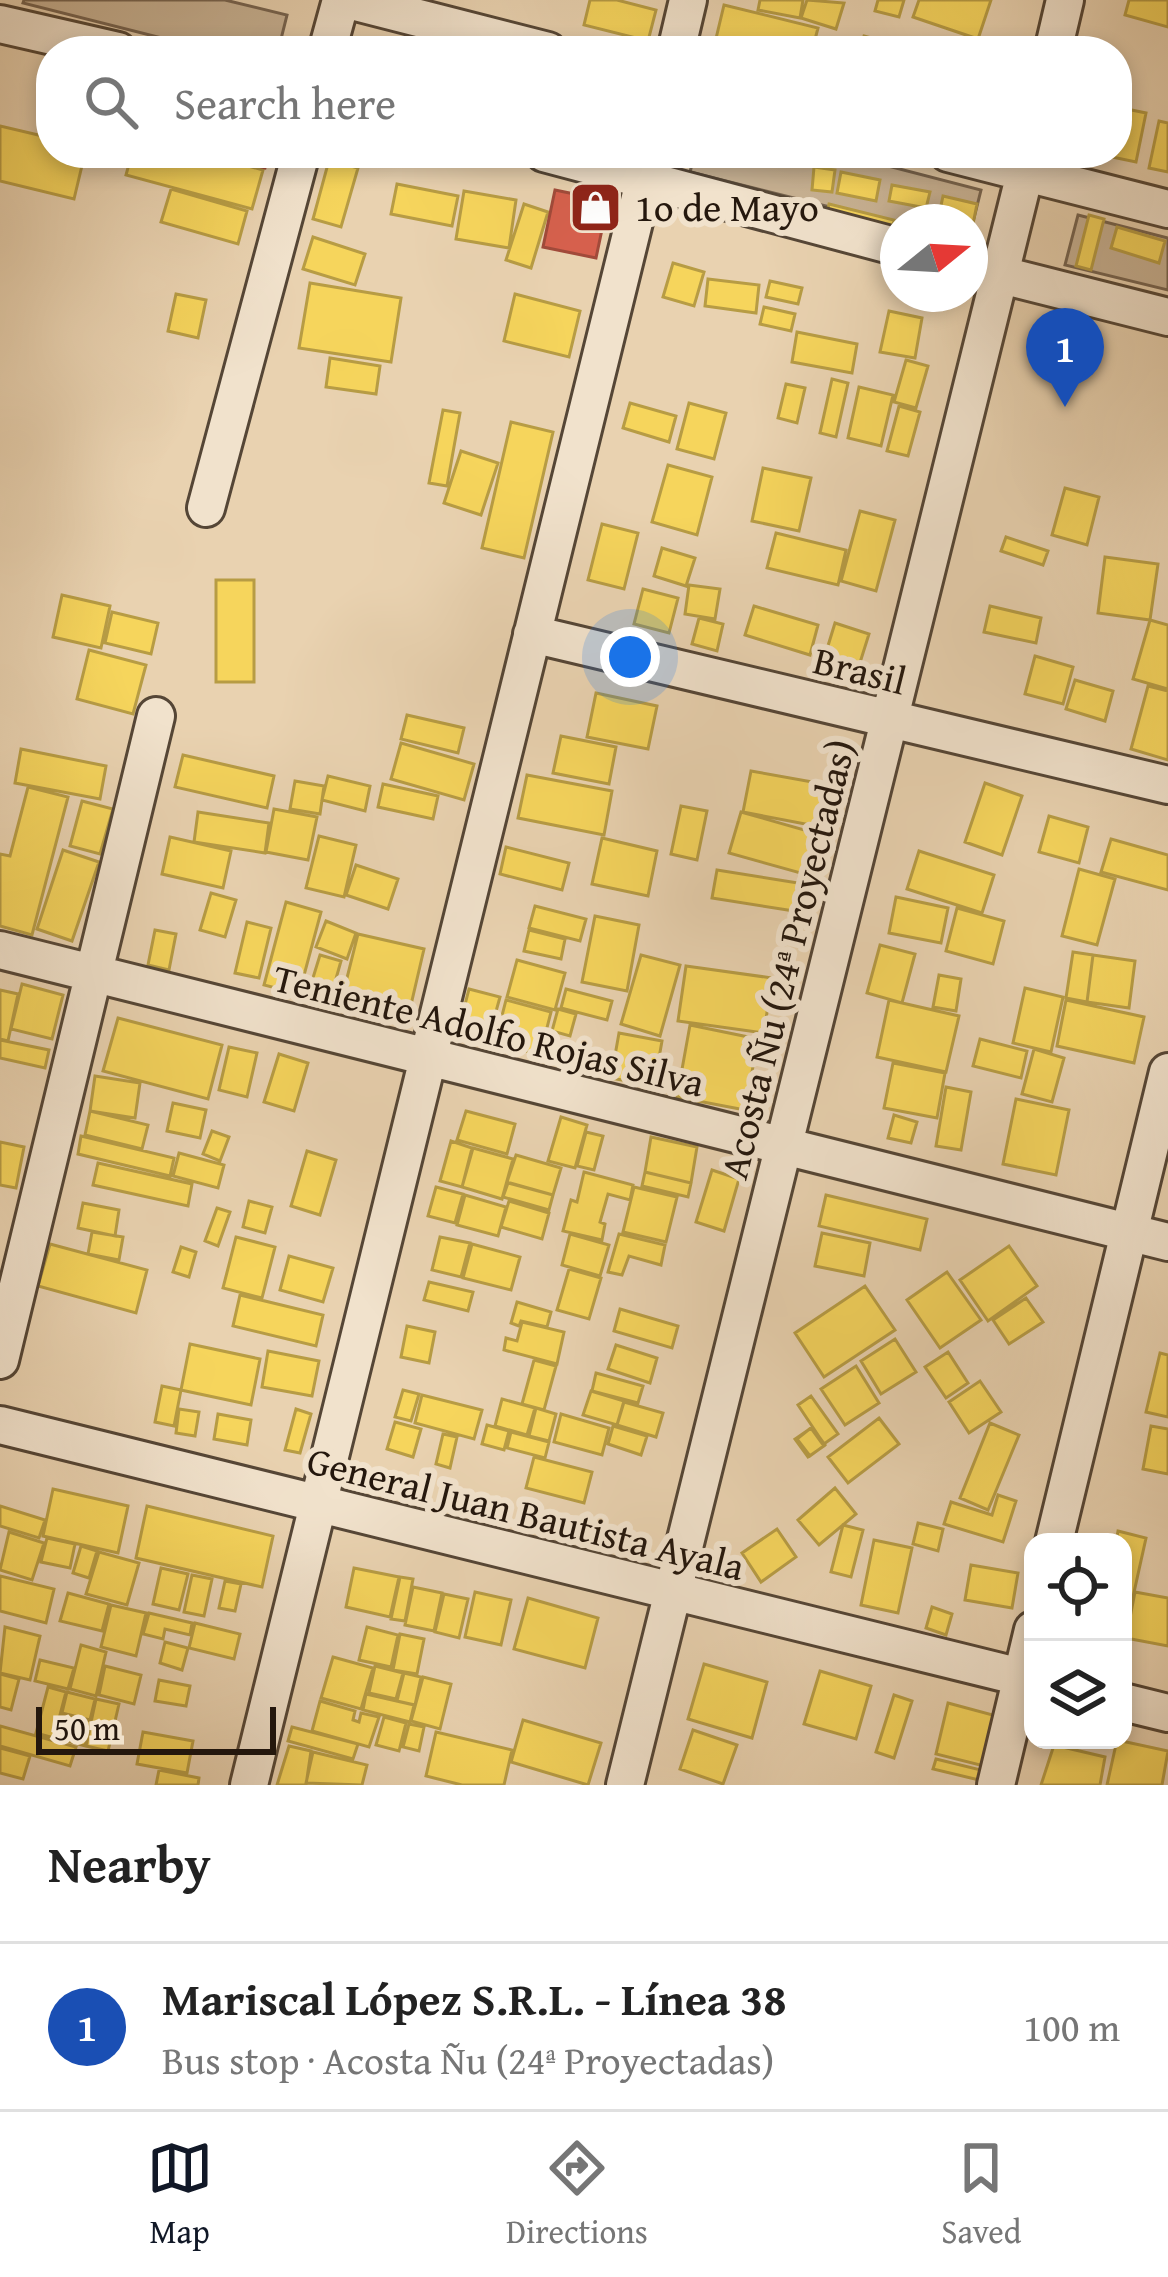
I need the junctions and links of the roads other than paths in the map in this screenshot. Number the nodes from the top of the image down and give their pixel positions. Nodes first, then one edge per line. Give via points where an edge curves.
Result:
1 (344, 0) edge
2 (688, 0) edge
3 (1065, 0) edge
4 (0, 24) edge
5 (52, 36) edge
6 (332, 36) edge
7 (488, 36) edge
8 (680, 36) edge
9 (1057, 36) edge
10 (297, 168) edge
11 (647, 168) edge
12 (657, 168) edge
13 (1026, 168) edge
14 (1043, 168) edge
15 (1168, 209) edge
16 (880, 241) edge
17 (988, 263) edge
18 (988, 272) edge
19 (976, 312) edge
20 (1168, 316) edge
21 (206, 508) dead end
22 (532, 634) junction
23 (156, 716) dead end
24 (890, 721) junction
25 (1168, 785) edge
26 (0, 950) edge
27 (91, 974) junction
28 (428, 1058) junction
29 (1168, 1072) edge
30 (784, 1146) junction
31 (1128, 1232) junction
32 (1168, 1242) edge
33 (0, 1360) edge
34 (0, 1425) edge
35 (318, 1505) junction
36 (1056, 1533) edge
37 (673, 1592) junction
38 (1024, 1678) edge
39 (1024, 1689) edge
40 (1132, 1704) edge
41 (1168, 1713) edge
42 (249, 1785) edge
43 (625, 1785) edge
44 (996, 1785) edge

1 - 6 street
1 - 7 street
2 - 8 street
3 - 9 street
4 - 5 street
10 - 21 street
11 - 22 street
12 - 16 street
13 - 17 street, Acosta Ñu (24ª Proyectadas)
14 - 15 street
18 - 20 street
19 - 24 street, Acosta Ñu (24ª Proyectadas)
22 - 24 street, Brasil
22 - 28 street
23 - 27 street
24 - 25 street, Brasil
24 - 30 street, Acosta Ñu (24ª Proyectadas)
26 - 27 street, Teniente Adolfo Rojas Silva
27 - 28 street, Teniente Adolfo Rojas Silva
27 - 33 street
28 - 30 street, Teniente Adolfo Rojas Silva
28 - 35 street
29 - 31 street
30 - 31 street, Teniente Adolfo Rojas Silva
30 - 37 street, Acosta Ñu (24ª Proyectadas)
31 - 32 street, Teniente Adolfo Rojas Silva
31 - 36 street
34 - 35 street, General Juan Bautista Ayala
35 - 37 street, General Juan Bautista Ayala
35 - 42 street
37 - 38 street, General Juan Bautista Ayala
37 - 43 street, Acosta Ñu (24ª Proyectadas)
39 - 44 street
40 - 41 street

